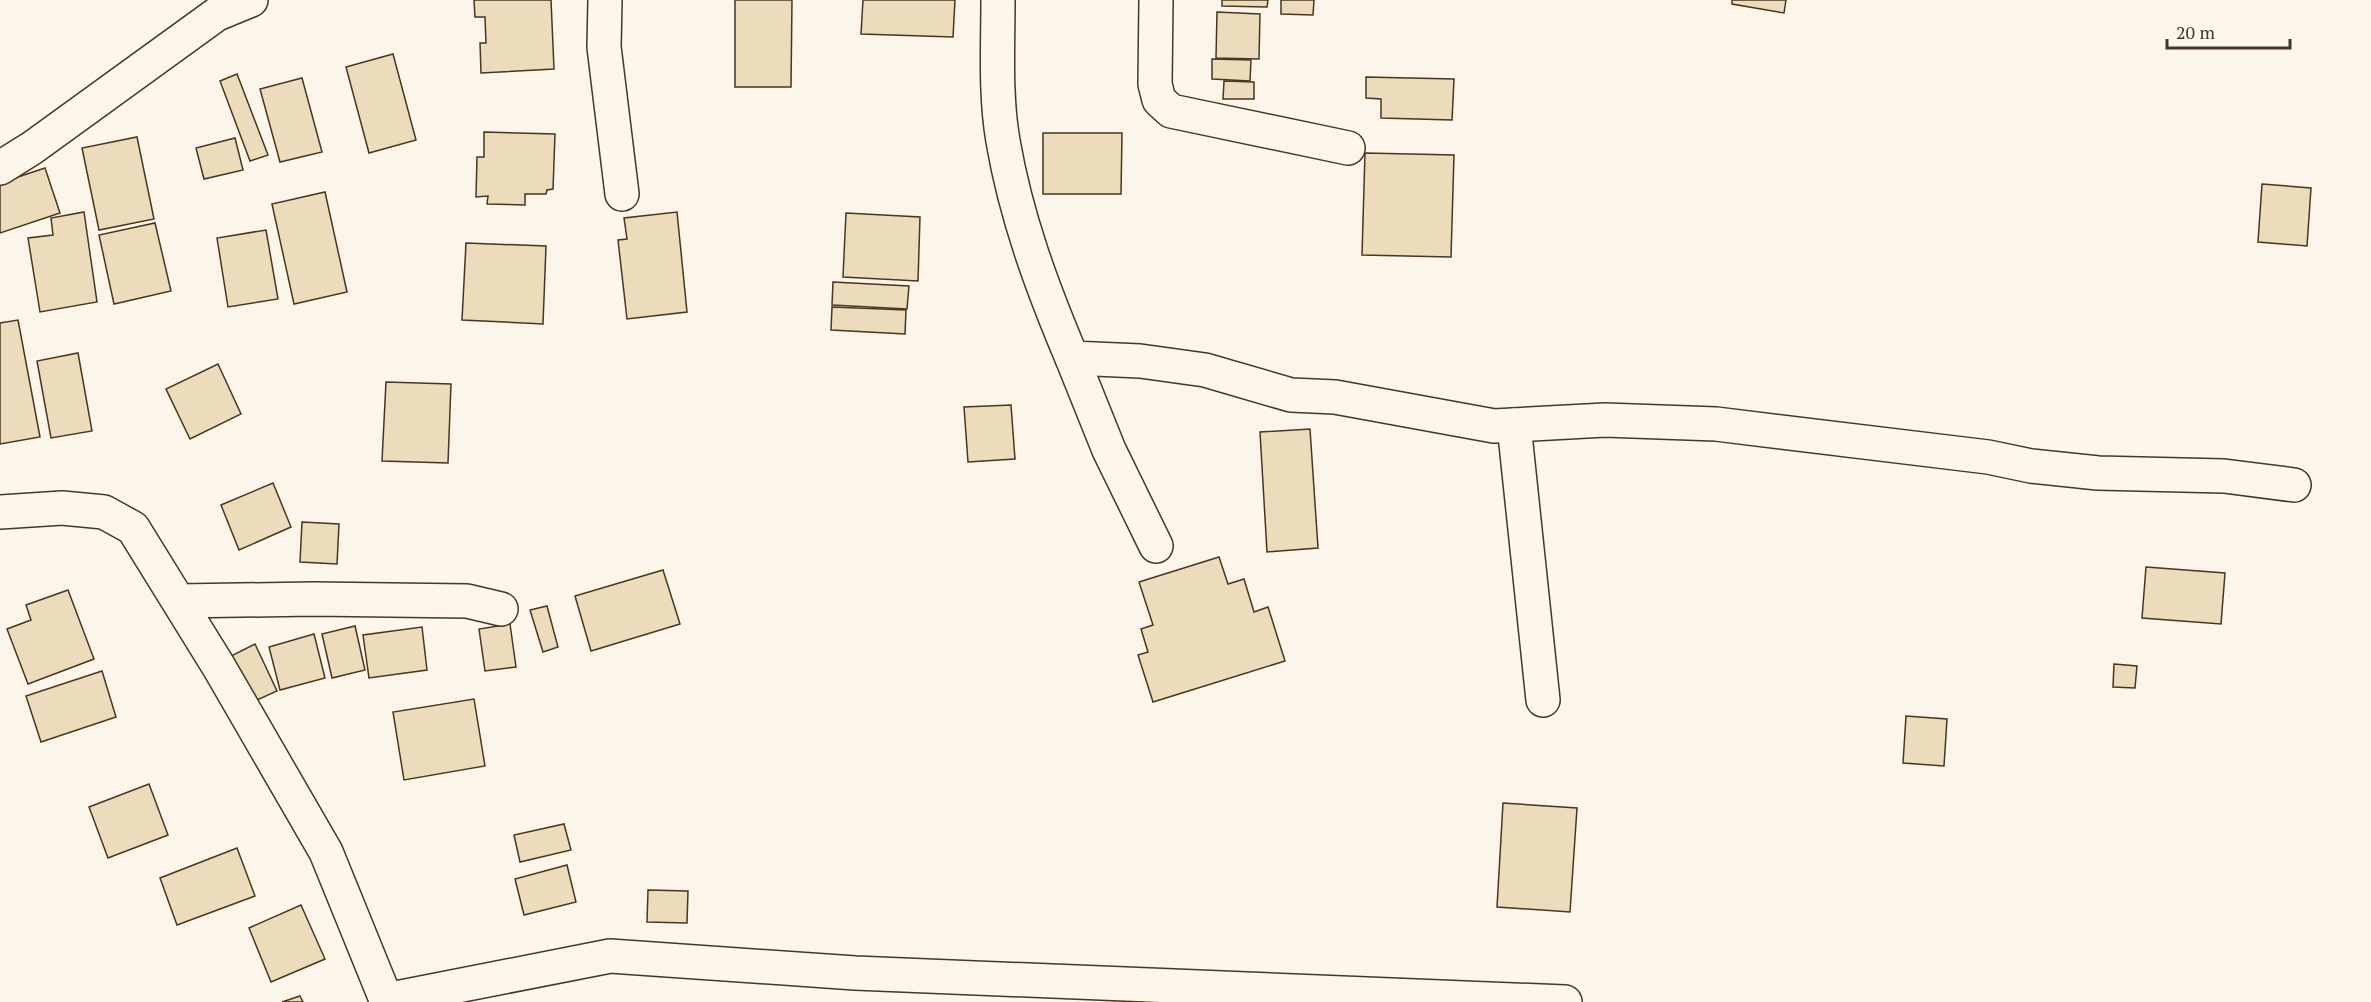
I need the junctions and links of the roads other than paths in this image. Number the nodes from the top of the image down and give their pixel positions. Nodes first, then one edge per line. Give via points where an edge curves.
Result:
1 (251, 0) edge
2 (605, 0) edge
3 (998, 0) edge
4 (1156, 0) edge
5 (1348, 148) dead end
6 (0, 168) edge
7 (622, 194) dead end
8 (1072, 358) junction
9 (1514, 425) junction
10 (2294, 485) dead end
11 (0, 512) edge
12 (1156, 546) dead end
13 (179, 602) junction
14 (501, 609) dead end
15 (1543, 700) dead end
16 (1398, 999) edge
17 (386, 1001) edge
18 (1565, 1002) edge

1 - 6 street via 217,14
2 - 7 street via 604,47
3 - 8 street via 1003,140 1019,218
4 - 5 street via 1155,84 1159,100 1171,111
8 - 9 street via 1140,361 1205,370 1291,395 1335,397 1494,426
8 - 12 street via 1109,450
9 - 10 street via 1605,420 1716,424 1988,457 2031,466 2098,473 2224,476
9 - 15 street
11 - 13 street via 62,508 104,512 133,528
13 - 14 street via 467,601
13 - 17 street via 326,852
16 - 17 street via 855,973 610,956
16 - 18 street

